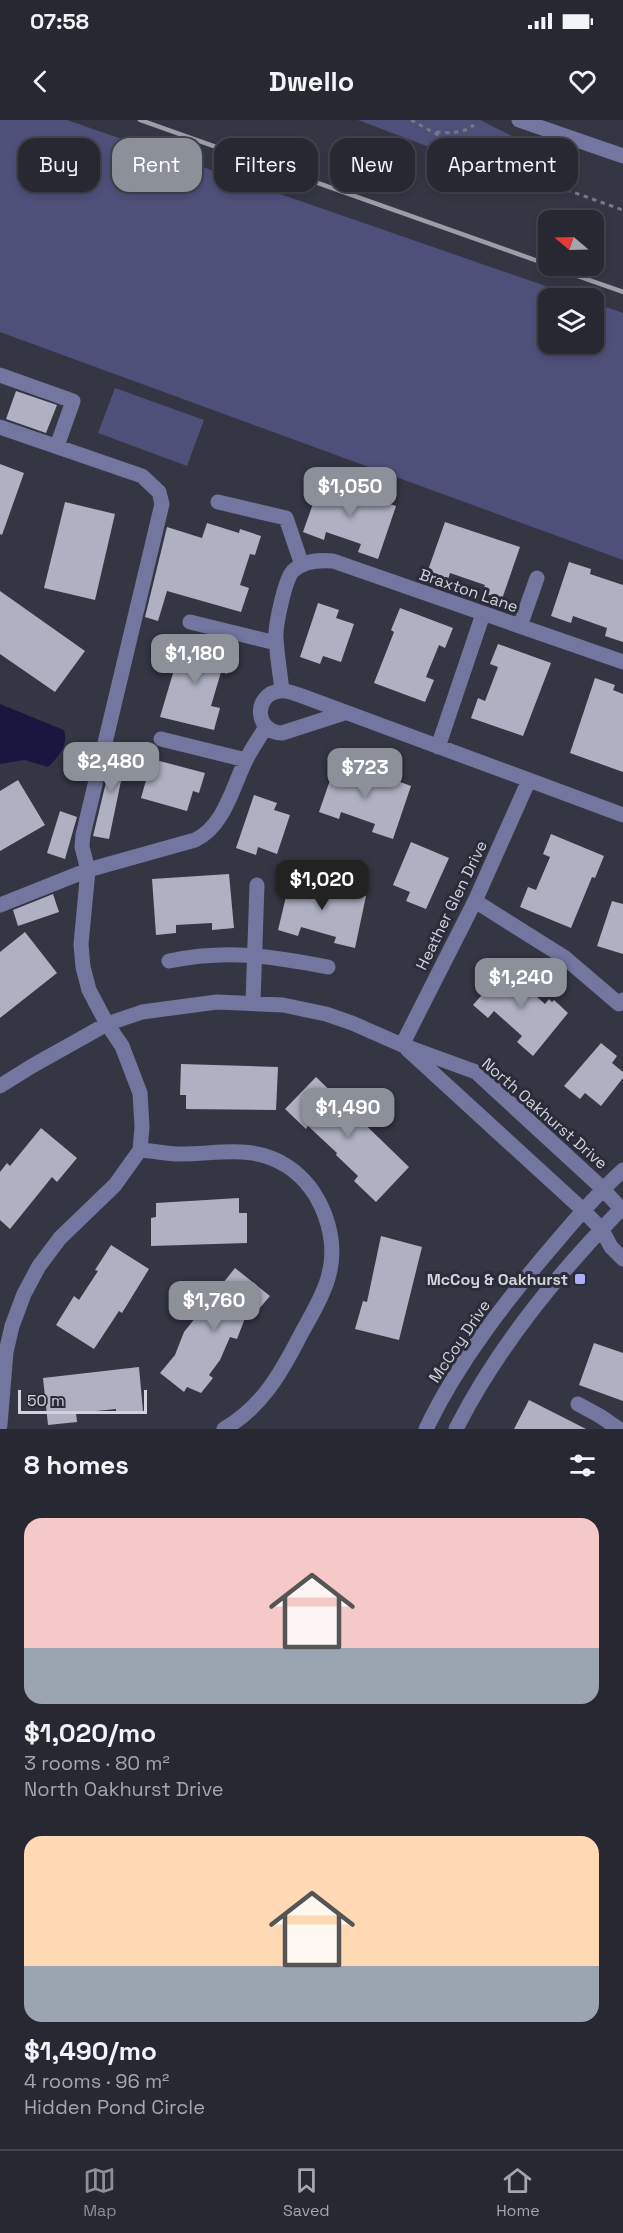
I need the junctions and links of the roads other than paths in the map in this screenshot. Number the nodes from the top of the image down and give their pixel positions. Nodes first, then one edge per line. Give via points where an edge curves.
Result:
1 (519, 120) edge
2 (623, 156) edge
3 (0, 375) edge
4 (0, 427) edge
5 (57, 446) junction
6 (218, 502) dead end
7 (302, 565) junction
8 (537, 578) dead end
9 (483, 614) junction
10 (190, 622) dead end
11 (520, 626) junction
12 (276, 643) junction
13 (623, 662) edge
14 (282, 690) junction
15 (344, 713) junction
16 (265, 728) junction
17 (161, 740) dead end
18 (438, 747) junction
19 (246, 760) junction
20 (529, 780) junction
21 (623, 815) edge
22 (87, 870) junction
23 (257, 885) dead end
24 (475, 901) junction
25 (0, 905) edge
26 (254, 955) junction
27 (169, 961) dead end
28 (328, 967) dead end
29 (623, 1000) edge
30 (253, 1002) junction
31 (107, 1024) junction
32 (402, 1045) junction
33 (0, 1086) edge
34 (140, 1150) junction
35 (623, 1170) edge
36 (602, 1188) junction
37 (622, 1209) edge
38 (584, 1210) junction
39 (602, 1230) junction
40 (623, 1259) edge
41 (578, 1404) dead end
42 (0, 1425) edge
43 (224, 1429) edge
44 (426, 1429) edge
45 (456, 1429) edge
46 (619, 1429) edge

1 - 2 street
3 - 5 street via 73,401
4 - 5 street
5 - 22 street via 142,476 159,492 162,504 83,835
6 - 7 street via 286,518
7 - 9 street, Braxton Lane via 333,561
7 - 12 street via 288,579
8 - 11 street
9 - 11 street, Braxton Lane
9 - 18 street
10 - 12 street
11 - 13 street, Braxton Lane
12 - 14 street
14 - 15 street
14 - 16 street via 263,700 260,709
15 - 16 street via 282,733
15 - 18 street
16 - 19 street
17 - 19 street
18 - 20 street
19 - 22 street via 220,817 206,835
20 - 21 street
20 - 24 street, Heather Glen Drive
22 - 25 street
22 - 31 street via 83,967 89,990
23 - 26 street
24 - 29 street via 564,957 619,1004
24 - 32 street, Heather Glen Drive
26 - 27 street via 213,954
26 - 28 street
26 - 30 street
30 - 31 street, North Oakhurst Drive via 217,1002 141,1012
30 - 32 street, North Oakhurst Drive via 326,1014
31 - 33 street, North Oakhurst Drive
31 - 34 street via 123,1046 140,1093
32 - 36 street, North Oakhurst Drive via 476,1072
32 - 38 street, North Oakhurst Drive
34 - 42 street via 115,1185 60,1238 24,1294 6,1352
34 - 43 street via 262,1154 302,1177 326,1217 331,1261 322,1294 272,1387 246,1415
35 - 36 street, McCoy Drive
36 - 37 street, North Oakhurst Drive
36 - 38 street, McCoy Drive
37 - 39 street
38 - 39 street, North Oakhurst Drive
38 - 44 street, McCoy Drive via 522,1282 468,1356
39 - 40 street, North Oakhurst Drive
39 - 45 street via 511,1336
41 - 46 street

